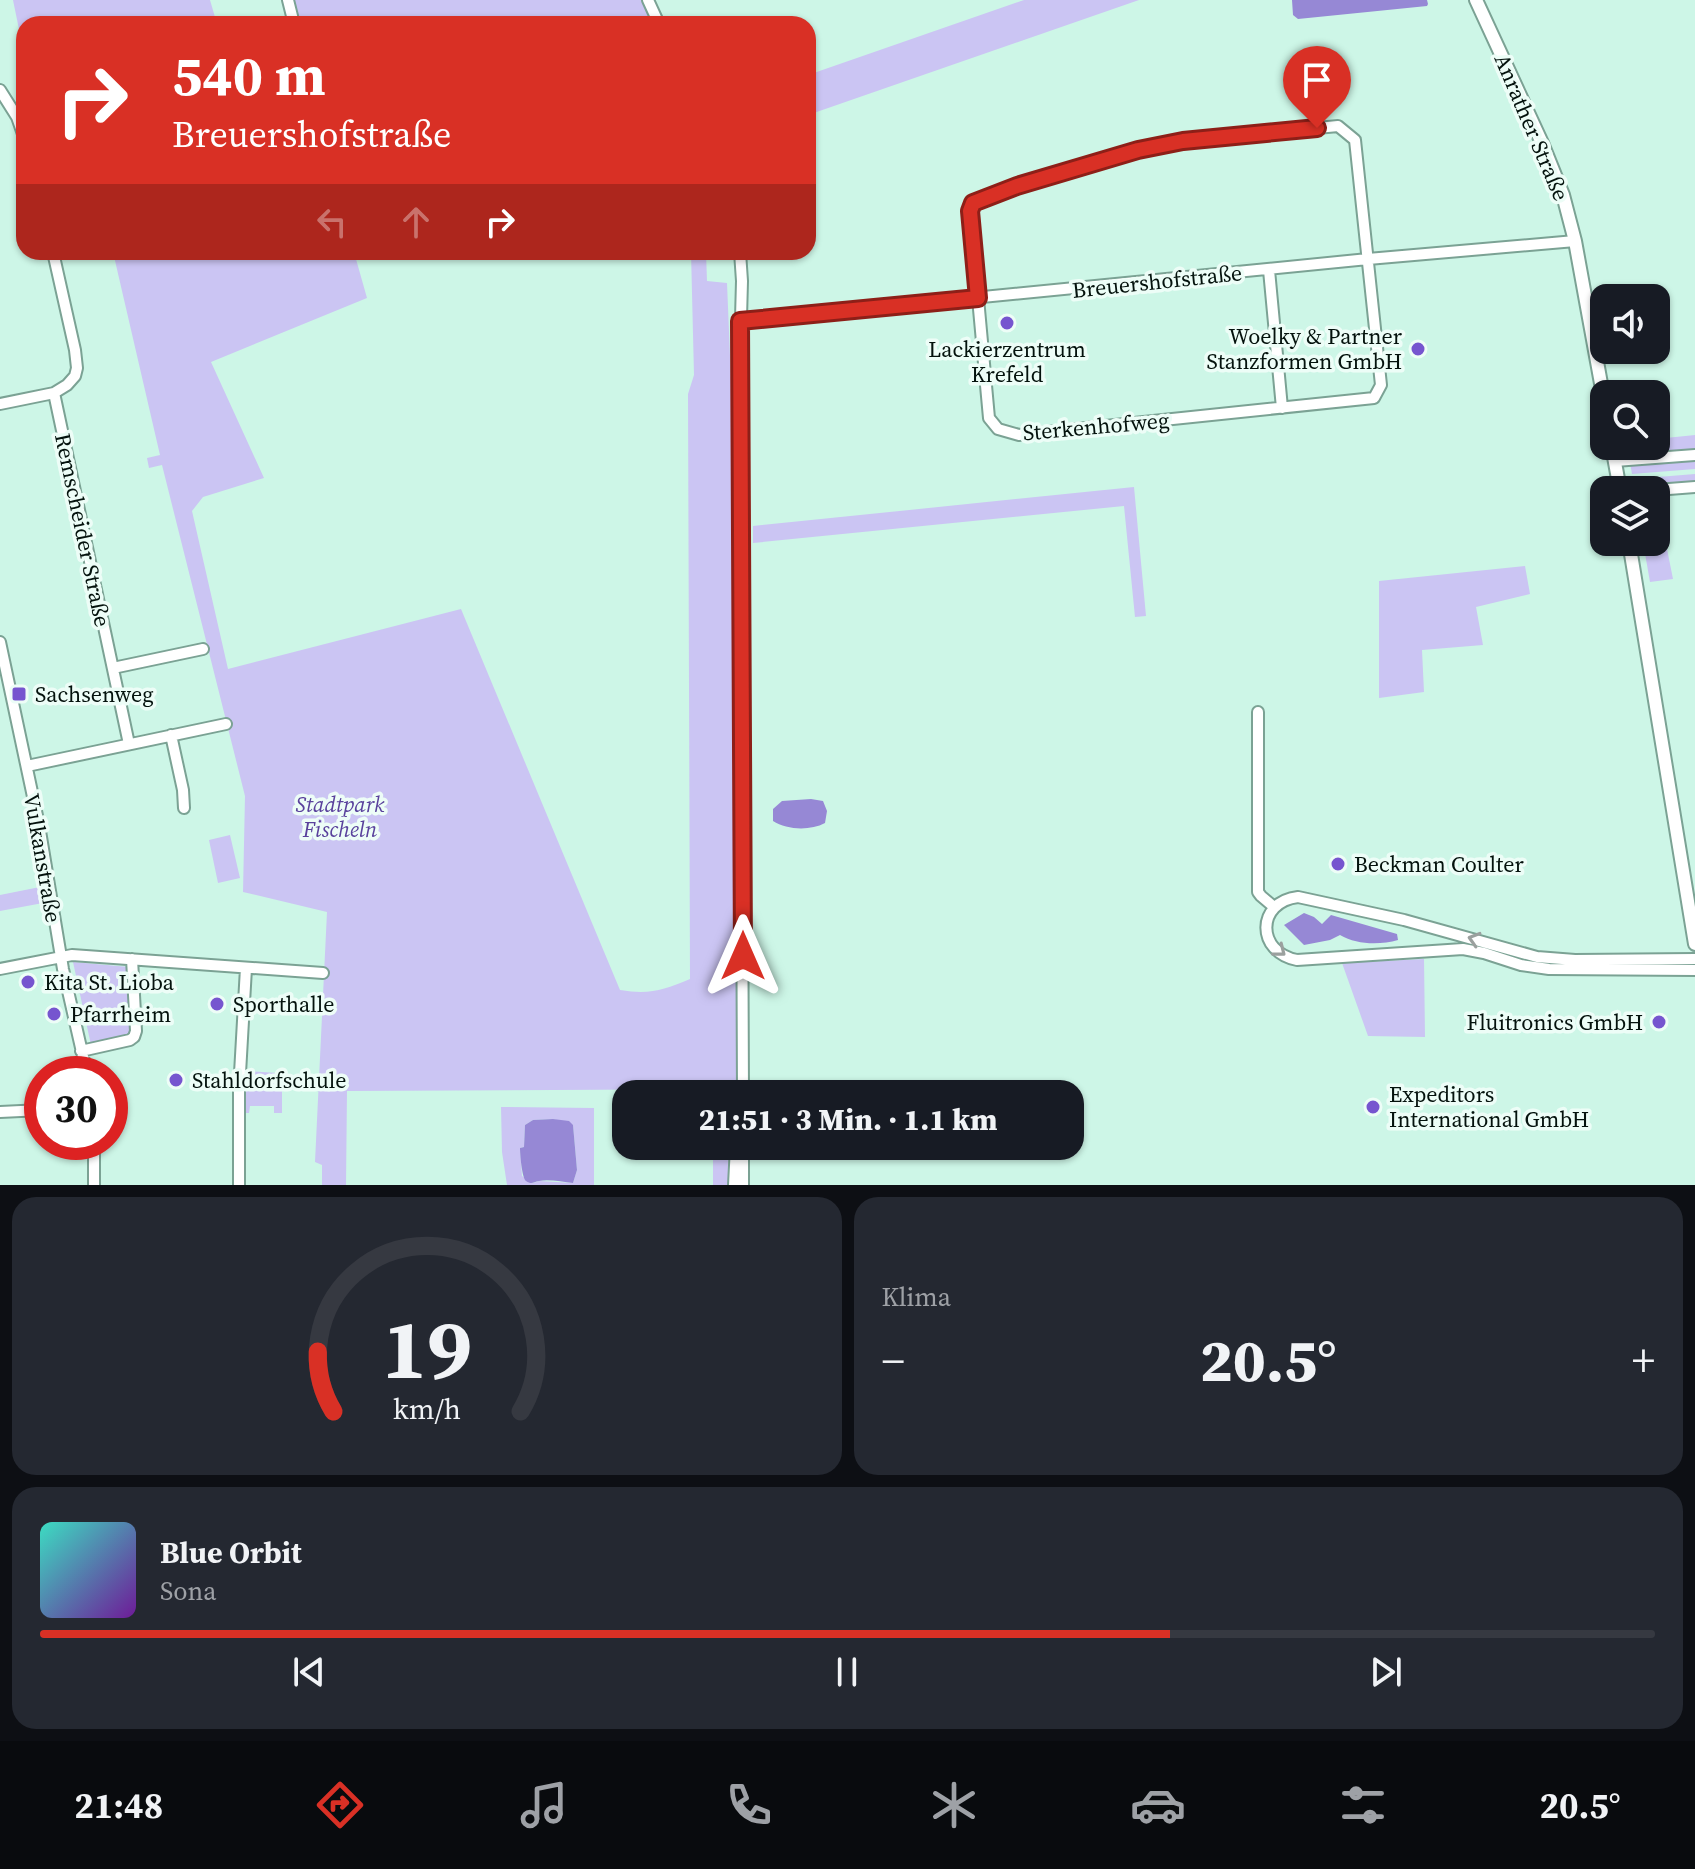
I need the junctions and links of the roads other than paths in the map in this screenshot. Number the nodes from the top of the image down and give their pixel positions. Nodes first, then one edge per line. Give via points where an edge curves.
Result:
1 (1476, 0) edge
2 (0, 90) edge
3 (16, 115) edge
4 (1575, 241) junction
5 (1368, 259) junction
6 (55, 260) edge
7 (741, 260) edge
8 (1269, 270) junction
9 (978, 298) junction
10 (740, 321) junction
11 (1600, 380) edge
12 (54, 393) junction
13 (0, 404) edge
14 (1282, 408) junction
15 (1695, 455) edge
16 (1615, 461) joint
17 (1618, 476) edge
18 (1695, 487) edge
19 (1670, 489) edge
20 (1631, 556) edge
21 (0, 642) edge
22 (203, 649) dead end
23 (113, 668) junction
24 (1258, 712) dead end
25 (226, 724) dead end
26 (171, 735) junction
27 (129, 744) junction
28 (27, 766) junction
29 (184, 808) dead end
30 (1274, 907) junction
31 (1695, 944) edge
32 (60, 956) junction
33 (132, 959) junction
34 (1695, 959) edge
35 (1550, 964) junction
36 (246, 968) junction
37 (0, 969) edge
38 (1695, 970) edge
39 (323, 973) dead end
40 (81, 1051) junction
41 (82, 1056) edge
42 (743, 1080) edge
43 (24, 1111) edge
44 (0, 1112) edge
45 (94, 1160) edge
46 (735, 1160) edge
47 (743, 1160) edge
48 (94, 1185) edge
49 (239, 1185) edge
50 (734, 1185) edge
51 (743, 1185) edge

1 - 4 main road, Anrather Straße via 1563,195
2 - 3 street
4 - 5 street, Breuershofstraße
4 - 11 main road, Anrather Straße
5 - 8 street, Breuershofstraße
5 - 9 street, Sterkenhofweg via 1355,140 1338,126 1183,141 1088,164 973,203
5 - 14 street, Sterkenhofweg via 1381,385 1374,398
6 - 12 street via 77,368 67,385
7 - 10 street
8 - 9 street, Breuershofstraße
8 - 14 street
9 - 10 street, Breuershofstraße
9 - 14 street, Sterkenhofweg via 989,418 998,429 1019,435
10 - 42 street
12 - 13 street
12 - 23 street, Remscheider Straße
15 - 16 street
16 - 17 main road
18 - 19 street
20 - 31 main road
21 - 28 street, Vulkanstraße
22 - 23 street
23 - 27 street, Remscheider Straße
24 - 30 street via 1258,892
25 - 26 street
26 - 27 street
26 - 29 street
27 - 28 street
28 - 32 street, Vulkanstraße
35 -> 30 street via 1447,931 1313,899 1289,898
30 -> 35 street via 1267,933 1273,947 1287,958 1463,949 1521,965
32 - 33 street
32 - 37 street
32 - 40 street, Vulkanstraße
33 - 36 street
33 - 40 street via 134,1037
34 - 35 street
35 - 38 street
36 - 39 street
36 - 49 street
40 - 41 street, Vulkanstraße
43 - 44 street
45 - 48 street
46 - 50 street
47 - 51 street

